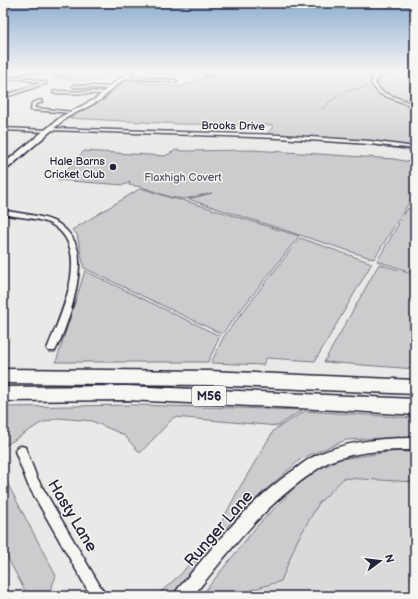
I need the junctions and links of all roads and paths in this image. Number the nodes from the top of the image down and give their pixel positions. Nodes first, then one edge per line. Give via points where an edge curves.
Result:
1 (98, 99) edge
2 (398, 99) edge
3 (41, 102) dead end
4 (415, 106) edge
5 (32, 109) junction
6 (25, 112) dead end
7 (72, 112) junction
8 (3, 129) edge
9 (49, 130) junction
10 (415, 148) edge
11 (3, 168) edge
12 (3, 212) edge
13 (52, 349) dead end
14 (3, 376) edge
15 (415, 387) edge
16 (3, 394) edge
17 (415, 408) edge
18 (415, 444) edge
19 (21, 451) dead end
20 (99, 596) edge
21 (183, 596) edge

1 - 7 main road
2 - 4 street
3 - 5 street via 33,104
5 - 6 street
5 - 7 street
7 - 9 main road
8 - 9 street
9 - 10 street, Brooks Drive via 287,136
9 - 11 main road
12 - 13 street via 56,225 72,242 76,277
14 - 15 highway, M56 via 129,375
16 - 17 highway, M56 via 128,393
18 - 21 street, Runger Lane via 401,443 354,449 320,460 286,483 251,513
19 - 20 street, Hasty Lane via 32,481

